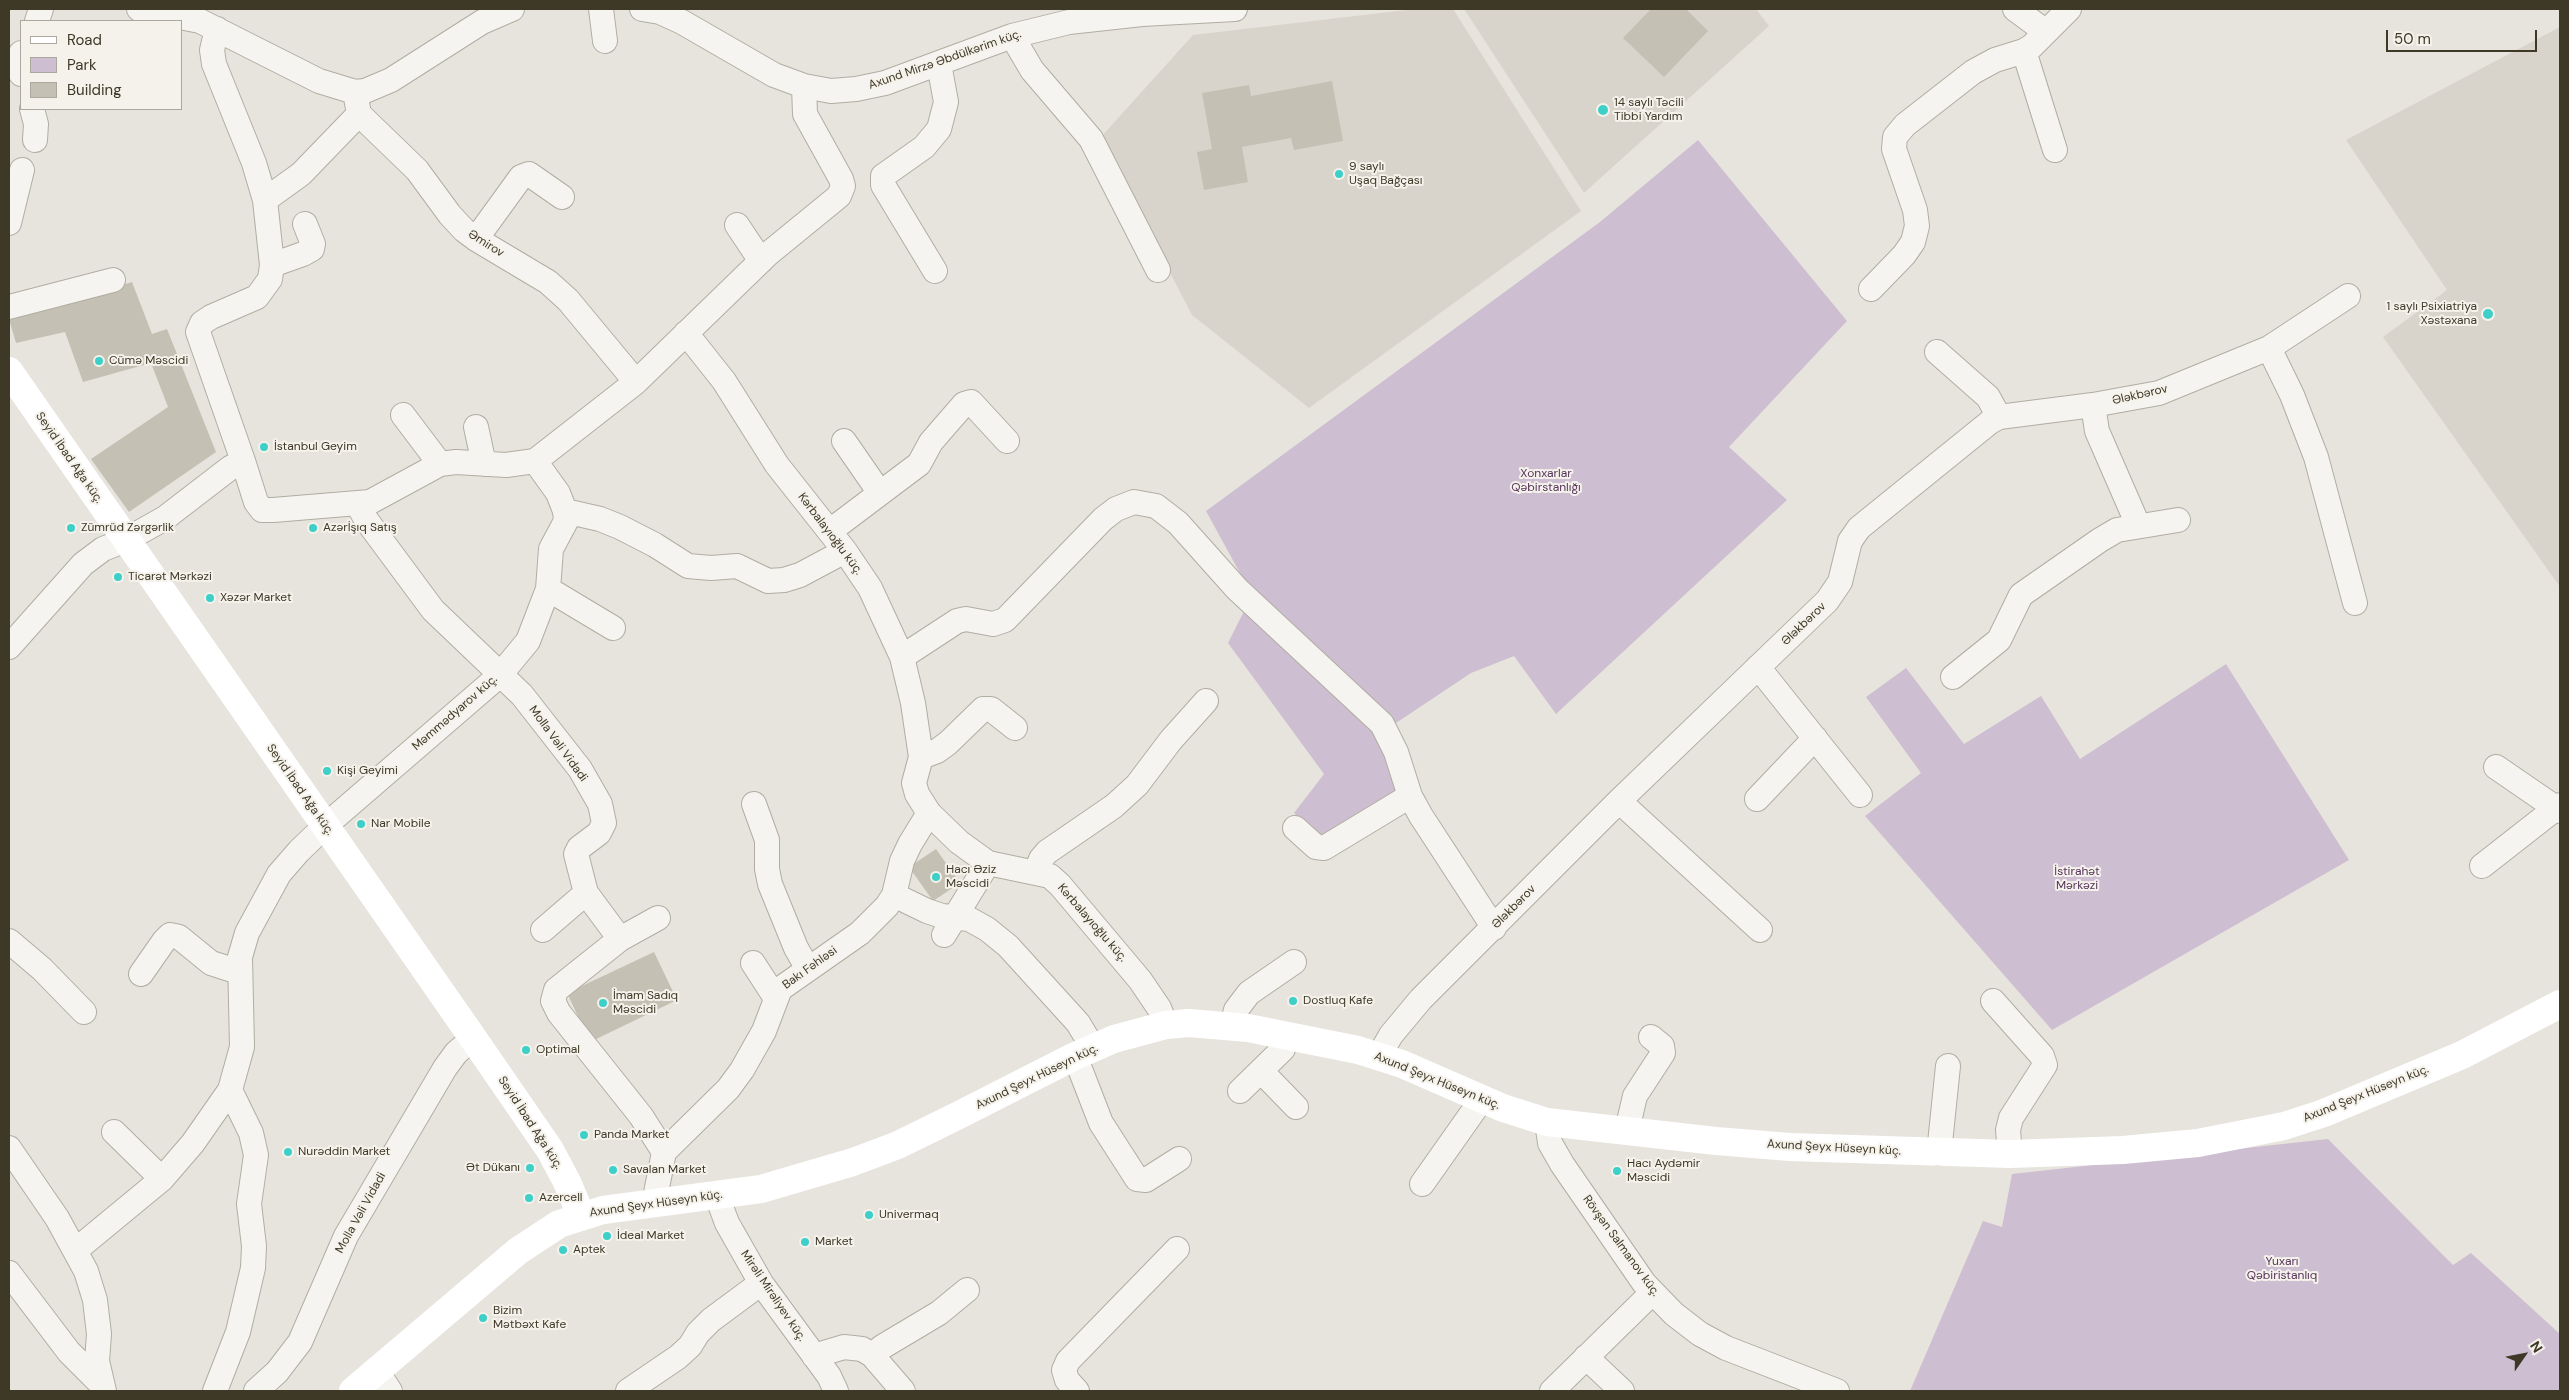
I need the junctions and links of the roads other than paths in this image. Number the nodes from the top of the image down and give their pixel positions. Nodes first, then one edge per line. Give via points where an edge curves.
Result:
1 (139, 9) edge
2 (601, 9) edge
3 (1234, 9) edge
4 (2015, 9) edge
5 (2069, 9) edge
6 (506, 10) edge
7 (654, 10) edge
8 (1208, 10) edge
9 (1038, 19) edge
10 (217, 29) junction
11 (2046, 32) junction
12 (1012, 36) junction
13 (605, 41) dead end
14 (2024, 51) junction
15 (939, 64) junction
16 (804, 86) junction
17 (357, 103) junction
18 (32, 110) edge
19 (35, 140) dead end
20 (2055, 150) dead end
21 (22, 170) dead end
22 (562, 197) dead end
23 (265, 200) junction
24 (9, 224) edge
25 (305, 224) dead end
26 (737, 225) dead end
27 (476, 239) junction
28 (761, 261) junction
29 (272, 265) junction
30 (1158, 270) dead end
31 (935, 271) dead end
32 (113, 280) dead end
33 (1871, 289) dead end
34 (2348, 296) dead end
35 (9, 307) edge
36 (686, 333) junction
37 (2268, 348) junction
38 (1937, 352) dead end
39 (9, 371) edge
40 (636, 382) junction
41 (2093, 405) junction
42 (403, 415) dead end
43 (1999, 416) junction
44 (476, 427) dead end
45 (1006, 441) dead end
46 (844, 442) dead end
47 (242, 461) junction
48 (535, 461) junction
49 (440, 464) junction
50 (484, 464) junction
51 (880, 493) junction
52 (358, 505) junction
53 (565, 511) junction
54 (2178, 520) dead end
55 (2138, 525) junction
56 (830, 531) junction
57 (126, 540) junction
58 (845, 551) junction
59 (548, 590) junction
60 (2355, 603) dead end
61 (613, 628) dead end
62 (9, 647) edge
63 (902, 657) junction
64 (1758, 667) junction
65 (500, 675) junction
66 (1953, 677) dead end
67 (1206, 701) dead end
68 (1015, 728) dead end
69 (1815, 738) junction
70 (921, 757) junction
71 (2496, 767) dead end
72 (1860, 795) dead end
73 (1410, 796) junction
74 (1757, 799) dead end
75 (1618, 801) junction
76 (754, 804) dead end
77 (2559, 808) edge
78 (929, 813) junction
79 (325, 826) junction
80 (1295, 828) dead end
81 (988, 863) junction
82 (2482, 866) dead end
83 (1036, 872) junction
84 (586, 892) junction
85 (894, 895) junction
86 (658, 918) dead end
87 (950, 926) junction
88 (1494, 928) junction
89 (543, 930) dead end
90 (1760, 930) dead end
91 (620, 940) junction
92 (9, 941) edge
93 (1294, 962) dead end
94 (753, 963) dead end
95 (808, 968) junction
96 (239, 972) junction
97 (141, 974) dead end
98 (776, 997) junction
99 (1993, 1001) dead end
100 (2560, 1004) edge
101 (84, 1012) dead end
102 (1166, 1025) junction
103 (1232, 1026) junction
104 (1286, 1035) junction
105 (1651, 1037) dead end
106 (473, 1038) junction
107 (1084, 1052) junction
108 (1379, 1056) junction
109 (1948, 1066) dead end
110 (1261, 1071) junction
111 (230, 1090) junction
112 (1240, 1091) dead end
113 (1482, 1099) junction
114 (1296, 1107) dead end
115 (1547, 1122) junction
116 (1627, 1130) junction
117 (114, 1132) dead end
118 (9, 1148) edge
119 (664, 1152) junction
120 (1939, 1153) junction
121 (2010, 1154) junction
122 (1179, 1159) dead end
123 (162, 1179) junction
124 (1422, 1184) dead end
125 (717, 1196) junction
126 (654, 1203) junction
127 (581, 1215) junction
128 (1177, 1249) dead end
129 (76, 1250) junction
130 (9, 1273) edge
131 (761, 1283) junction
132 (967, 1290) dead end
133 (1652, 1293) junction
134 (872, 1355) junction
135 (814, 1356) junction
136 (1586, 1357) junction
137 (383, 1381) edge
138 (102, 1387) edge
139 (639, 1388) edge
140 (215, 1391) edge
141 (256, 1391) edge
142 (353, 1391) edge
143 (836, 1391) edge
144 (903, 1391) edge
145 (1077, 1391) edge
146 (1552, 1391) edge
147 (1622, 1391) edge
148 (1836, 1391) edge

1 - 10 street via 188,18
2 - 13 street
3 - 8 street, Axund Mirzə Əbdülkərim küç.
4 - 11 street
5 - 11 street
6 - 17 street via 391,80 365,91
7 - 16 street, Axund Mirzə Əbdülkərim küç. via 699,30 774,75
8 - 9 street, Axund Mirzə Əbdülkərim küç.
9 - 12 street, Axund Mirzə Əbdülkərim küç.
10 - 17 street
10 - 23 street via 212,50 214,64 254,163
11 - 14 street
12 - 15 street, Axund Mirzə Əbdülkərim küç.
12 - 30 street via 1032,70 1091,139
14 - 20 street
14 - 33 street via 1995,60 1973,72 1905,125 1895,137 1894,149 1915,210 1917,226 1904,255
15 - 16 street, Axund Mirzə Əbdülkərim küç. via 856,89 831,91
15 - 31 street via 946,102 939,129 924,147 883,176 883,185
16 - 28 street via 805,114 842,186 839,196
17 - 23 street via 301,174
17 - 27 street, Əmirov via 417,170 450,215
18 - 19 street
21 - 24 street
22 - 27 street via 529,174 522,177
23 - 29 street
25 - 29 street via 312,249
26 - 28 street
27 - 40 street, Əmirov via 548,282 568,300
28 - 36 street
29 - 47 street via 270,279 258,297 212,317 202,323 198,332
32 - 35 street
34 - 37 street, Ələkbərov
36 - 40 street
36 - 56 street, Kərbalayıoğlu küç. via 729,388 777,465
37 - 41 street, Ələkbərov via 2159,393
37 - 60 street via 2292,394 2316,457
38 - 43 street via 1988,397
39 - 57 main road, Seyid İbad Ağa küç.
40 - 48 street
41 - 43 street, Ələkbərov
41 - 55 street via 2098,431
42 - 49 street
43 - 64 street, Ələkbərov via 1859,528 1850,542 1840,582 1828,601
44 - 50 street
45 - 51 street via 971,402 964,404 931,442 918,464
46 - 51 street
47 - 52 street via 256,502 262,510
47 - 57 street via 165,518
48 - 50 street
48 - 53 street via 558,492
49 - 50 street
49 - 52 street via 387,494
51 - 56 street
52 - 65 street, Molla Vəli Vidadi via 366,521 433,610
53 - 58 street via 620,527 688,566 738,566 768,581 800,575
53 - 59 street, Məmmədyarov küç. via 566,521 551,548
54 - 55 street
55 - 66 street via 2117,530 2021,595 1999,640
56 - 58 street, Kərbalayıoğlu küç.
57 - 62 street via 103,549 83,564
57 - 79 main road, Seyid İbad Ağa küç.
58 - 63 street, Kərbalayıoğlu küç. via 870,588
59 - 61 street
59 - 65 street, Məmmədyarov küç. via 528,641
63 - 70 street, Kərbalayıoğlu küç.
63 - 73 street via 957,621 966,619 993,624 1004,620 1103,519 1134,502 1146,502 1166,512 1178,523 1237,589 1377,719 1396,752
64 - 69 street
64 - 75 street, Ələkbərov
65 - 79 street, Məmmədyarov küç.
65 - 84 street, Molla Vəli Vidadi via 522,696 580,770 600,804 604,823 599,833 576,854
67 - 83 street via 1171,740 1138,785 1114,806 1047,852
68 - 70 street via 991,709 983,709 948,743
69 - 72 street
69 - 74 street
70 - 78 street, Kərbalayıoğlu küç. via 914,783
71 - 77 street
73 - 80 street via 1324,848 1316,847
73 - 88 street
75 - 88 street, Ələkbərov
75 - 90 street
76 - 95 street via 767,840 770,884 796,948
77 - 82 street
78 - 81 street, Kərbalayıoğlu küç. via 959,842
78 - 85 street, Bakı Fəhləsi via 902,861
79 - 96 street, Məmmədyarov küç. via 279,874 247,933
79 - 106 main road, Seyid İbad Ağa küç.
81 - 83 street, Kərbalayıoğlu küç.
81 - 87 street
83 - 102 street, Kərbalayıoğlu küç. via 1050,876 1074,900 1140,980
84 - 89 street
84 - 91 street, Molla Vəli Vidadi
85 - 87 street via 942,916
85 - 95 street, Bakı Fəhləsi via 860,932
86 - 91 street
87 - 107 street via 969,919 1008,946 1078,1023
88 - 108 street, Ələkbərov via 1421,999 1395,1030
91 - 119 street via 556,990 553,1001 559,1013 641,1116
92 - 101 street
93 - 103 street via 1249,993 1236,1010
94 - 98 street
95 - 98 street, Bakı Fəhləsi via 780,989
96 - 97 street via 211,962 179,937 170,935
96 - 111 street, Məmmədyarov küç. via 242,1047
98 - 119 street, Bakı Fəhləsi via 764,1031 742,1070 728,1089
99 - 121 street via 2042,1056 2045,1065 2011,1118 2008,1130
100 - 121 main road, Axund Şeyx Hüseyn küç. via 2454,1058 2324,1113 2284,1126 2198,1142 2123,1150
102 - 103 main road, Axund Şeyx Hüseyn küç.
102 - 107 main road, Axund Şeyx Hüseyn küç.
103 - 104 main road, Axund Şeyx Hüseyn küç.
104 - 108 main road, Axund Şeyx Hüseyn küç.
104 - 110 street via 1283,1049
105 - 116 street via 1662,1046 1663,1053 1635,1096
106 - 127 main road, Seyid İbad Ağa küç. via 550,1150
106 - 141 street, Molla Vəli Vidadi via 445,1068 346,1236 300,1342 277,1372
107 - 122 street via 1101,1123 1137,1178 1146,1180
107 - 125 main road, Axund Şeyx Hüseyn küç. via 898,1145 800,1179
108 - 113 main road, Axund Şeyx Hüseyn küç.
109 - 120 street
110 - 112 street
110 - 114 street
111 - 123 street, Məmmədyarov küç. via 193,1143
111 - 140 street via 251,1133 256,1155 249,1204 253,1268 238,1332
113 - 115 main road, Axund Şeyx Hüseyn küç.
113 - 124 street
115 - 116 main road, Axund Şeyx Hüseyn küç.
115 - 133 street, Rövşən Salmanov küç. via 1550,1143 1562,1164
116 - 120 main road, Axund Şeyx Hüseyn küç. via 1790,1147
117 - 123 street
118 - 129 street via 58,1218
119 - 126 street
120 - 121 main road, Axund Şeyx Hüseyn küç.
123 - 129 street, Məmmədyarov küç.
125 - 126 main road, Axund Şeyx Hüseyn küç.
125 - 131 street, Mirəli Mirəliyev küç. via 726,1223
126 - 127 main road, Axund Şeyx Hüseyn küç.
127 - 137 main road, Axund Şeyx Hüseyn küç. via 552,1228 518,1251
128 - 145 street via 1068,1361 1064,1370 1067,1380
129 - 138 street via 95,1300 99,1334 97,1361
130 - 138 street via 69,1352
131 - 135 street, Mirəli Mirəliyev küç.
131 - 139 street via 711,1320 690,1346
132 - 134 street via 939,1313
133 - 136 street
133 - 148 street, Rövşən Salmanov küç. via 1674,1314 1726,1348
134 - 135 street via 862,1349 844,1347
134 - 144 street
135 - 143 street, Mirəli Mirəliyev küç.
136 - 146 street
136 - 147 street
137 - 142 main road, Axund Şeyx Hüseyn küç.

